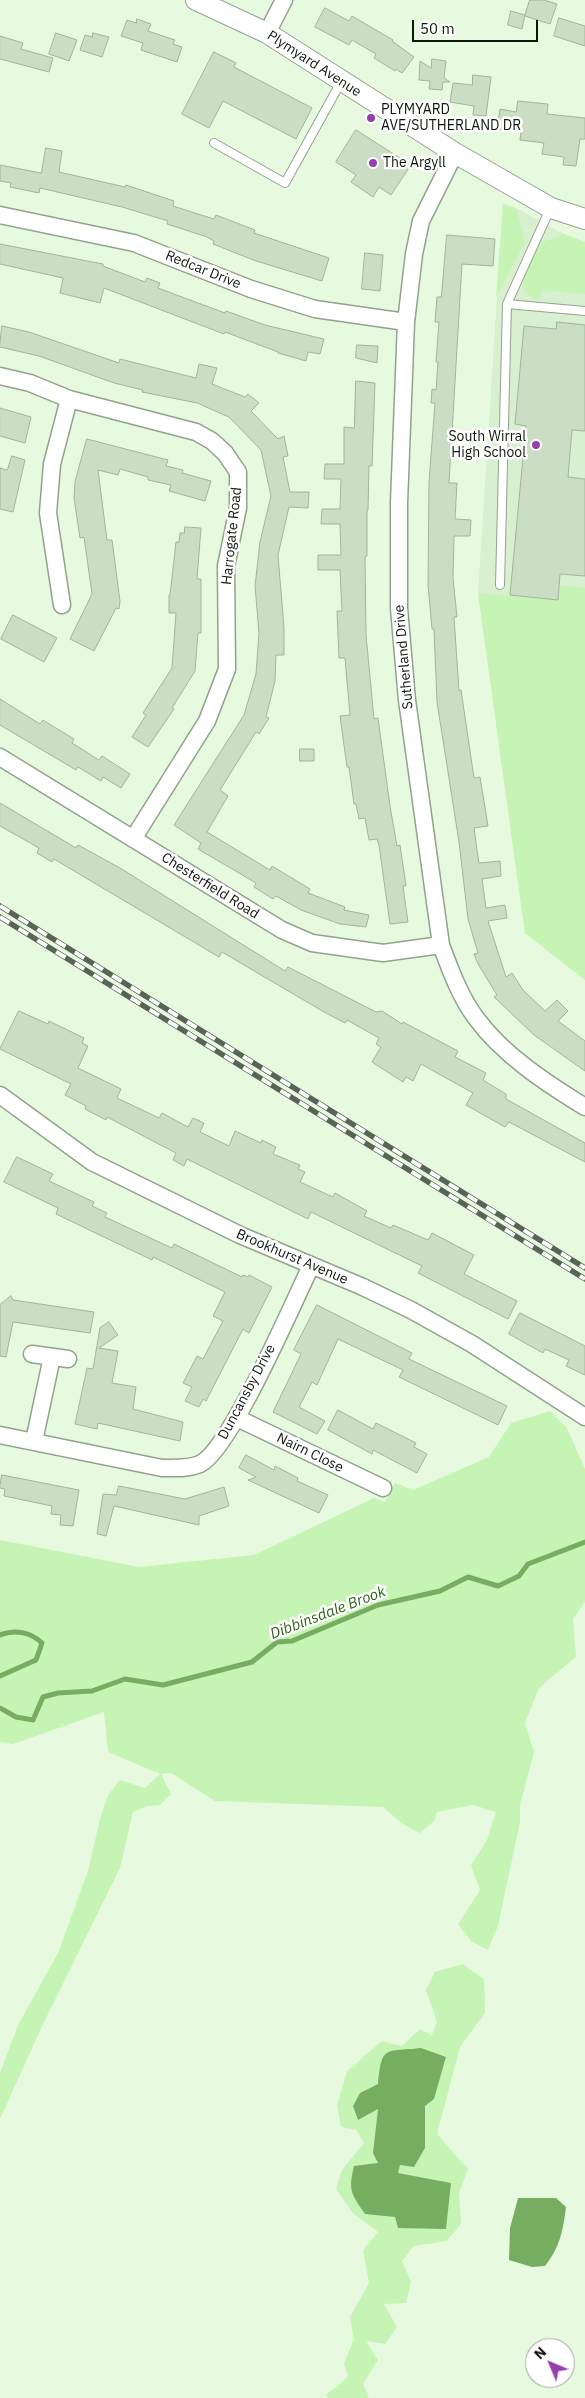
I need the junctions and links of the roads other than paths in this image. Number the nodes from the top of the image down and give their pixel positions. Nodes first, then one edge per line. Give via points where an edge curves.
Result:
1 (196, 0) edge
2 (284, 0) edge
3 (267, 33) junction
4 (341, 82) junction
5 (214, 143) dead end
6 (455, 153) junction
7 (551, 208) junction
8 (0, 215) edge
9 (585, 219) edge
10 (507, 304) junction
11 (585, 311) edge
12 (406, 322) junction
13 (0, 376) edge
14 (69, 399) junction
15 (500, 585) dead end
16 (62, 605) dead end
17 (0, 756) edge
18 (133, 838) junction
19 (441, 945) junction
20 (0, 1095) edge
21 (585, 1107) edge
22 (311, 1266) junction
23 (32, 1354) dead end
24 (585, 1417) edge
25 (237, 1418) junction
26 (0, 1435) edge
27 (34, 1441) junction
28 (383, 1488) dead end

1 - 3 street, Plymyard Avenue
2 - 3 street
3 - 4 street, Plymyard Avenue
4 - 5 lane via 285,183
4 - 6 street, Plymyard Avenue
6 - 7 street, Plymyard Avenue
6 - 12 street, Sutherland Drive via 421,221
7 - 9 street, Plymyard Avenue
7 - 10 lane
8 - 12 street, Redcar Drive via 134,243 251,289 315,309
10 - 11 lane
10 - 15 lane
12 - 19 street, Sutherland Drive via 398,608 407,700
13 - 14 street, Harrogate Road via 30,383
14 - 16 street via 52,464 48,513
14 - 18 street, Harrogate Road via 196,432 225,452 238,472 238,508 226,566 227,669 207,721
17 - 18 street, Chesterfield Road
18 - 19 street, Chesterfield Road via 282,930 312,943 383,953
19 - 21 street, Sutherland Drive via 475,1017 506,1051
20 - 22 street, Brookhurst Avenue via 92,1162 214,1223
22 - 24 street, Brookhurst Avenue via 363,1287 472,1344
22 - 25 street, Duncansby Drive
23 - 27 street via 60,1358
25 - 27 street, Duncansby Drive via 201,1464 182,1469 162,1468
25 - 28 street, Nairn Close
26 - 27 street, Duncansby Drive

